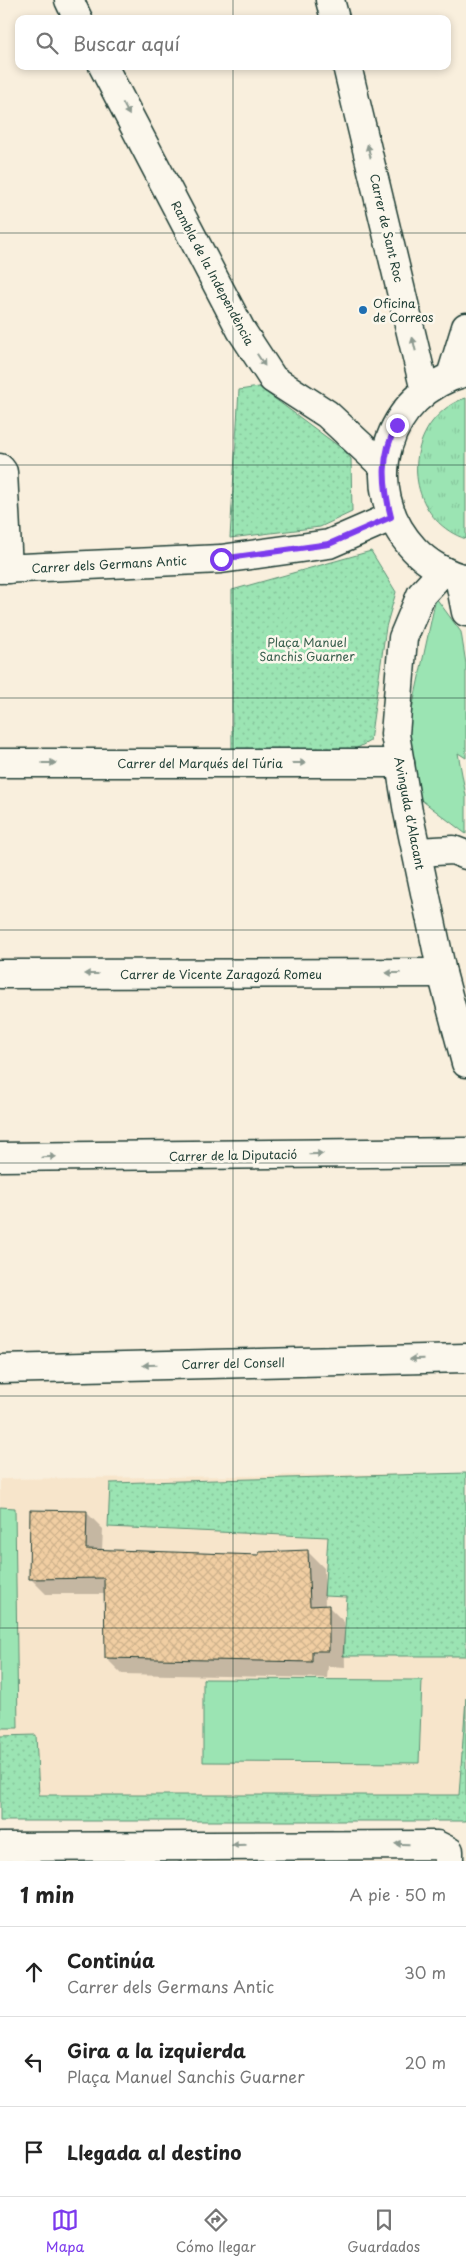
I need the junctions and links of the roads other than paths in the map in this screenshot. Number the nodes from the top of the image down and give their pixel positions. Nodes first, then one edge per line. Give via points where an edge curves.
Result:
1 (69, 0) edge
2 (330, 0) edge
3 (76, 15) edge
4 (334, 15) edge
5 (105, 70) edge
6 (348, 70) edge
7 (466, 327) edge
8 (458, 374) edge
9 (425, 391) junction
10 (384, 467) junction
11 (0, 468) edge
12 (391, 517) junction
13 (4, 569) edge
14 (456, 576) edge
15 (466, 612) edge
16 (0, 763) edge
17 (400, 763) junction
18 (417, 852) junction
19 (466, 855) edge
20 (442, 973) junction
21 (0, 974) edge
22 (466, 1063) edge
23 (466, 1152) edge
24 (0, 1158) edge
25 (466, 1358) edge
26 (0, 1369) edge
27 (0, 1848) edge
28 (449, 1861) edge

1 - 3 street
2 - 4 street
5 -> 10 street, Rambla de la Independència via 241,330 273,379 327,414
9 -> 6 street, Carrer de Sant Roc
7 - 8 street
8 - 9 street
9 - 10 street via 404,412 390,438
10 - 12 street
11 - 13 street via 3,472
12 - 13 street, Carrer dels Germans Antic via 329,544 221,559
12 - 14 street via 404,539 421,557
14 - 15 street
14 - 17 street, Avinguda d'Alacant via 421,595 403,638 395,734
16 -> 17 street, Carrer del Marqués del Túria
17 - 18 street, Avinguda d'Alacant
18 - 19 street via 453,850
18 - 20 street, Avinguda d'Alacant
20 -> 21 street, Carrer de Vicente Zaragozá Romeu
20 - 22 street, Avinguda d'Alacant
24 -> 23 street, Carrer de la Diputació
25 -> 26 street, Carrer del Consell
28 -> 27 street via 449,1851 429,1844

